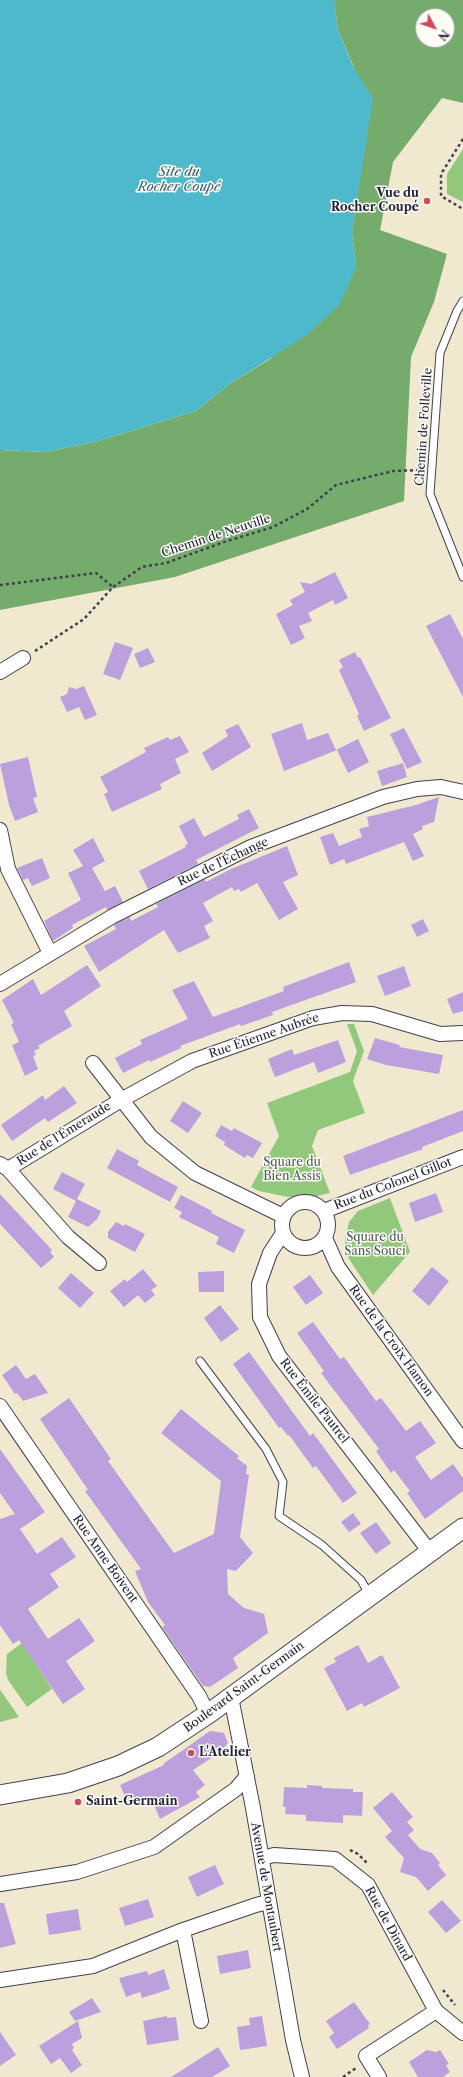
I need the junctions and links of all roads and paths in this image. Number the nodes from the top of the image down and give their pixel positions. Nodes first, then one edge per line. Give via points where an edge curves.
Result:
1 (463, 139) edge
2 (463, 209) edge
3 (463, 301) edge
4 (432, 469) junction
5 (463, 577) edge
6 (0, 585) edge
7 (113, 588) junction
8 (24, 658) joint
9 (0, 672) edge
10 (463, 792) edge
11 (0, 830) edge
12 (50, 953) junction
13 (0, 984) edge
14 (463, 1033) edge
15 (93, 1063) dead end
16 (121, 1100) junction
17 (463, 1157) edge
18 (4, 1166) edge
19 (324, 1211) junction
20 (283, 1216) junction
21 (283, 1233) junction
22 (325, 1238) junction
23 (99, 1263) dead end
24 (200, 1361) dead end
25 (0, 1406) edge
26 (463, 1441) edge
27 (463, 1528) edge
28 (430, 1552) junction
29 (370, 1595) junction
30 (230, 1697) junction
31 (208, 1714) junction
32 (247, 1776) junction
33 (0, 1795) edge
34 (262, 1858) junction
35 (0, 1884) edge
36 (268, 1902) junction
37 (182, 1930) junction
38 (0, 1980) edge
39 (436, 2011) junction
40 (201, 2021) dead end
41 (463, 2033) edge
42 (302, 2077) edge
43 (379, 2077) edge

1 - 2 path via 441,174 441,196
3 - 4 lane, Chemin de Folleville via 440,353
4 - 5 lane, Chemin de Folleville via 430,494
4 - 7 path, Chemin de Neuville via 393,471 336,485 307,509 273,528 166,563 142,567
6 - 7 path via 96,573
7 - 8 path, Chemin de Neuville via 84,619
8 - 9 street
10 - 12 street, Rue de l'Échange via 441,787 417,789 383,797 303,826 251,847 169,887
11 - 12 street via 8,869
12 - 13 street, Rue de l'Échange
14 - 16 street, Rue Étienne Aubrée via 440,1034 372,1014 342,1013 314,1018 192,1061
15 - 16 street
16 - 18 street, Rue de l'Émeraude
16 - 20 street via 151,1136 195,1173
17 - 19 street, Rue du Colonel Gillot
18 - 23 street, Rue de l'Émeraude via 68,1237
19 - 20 street via 318,1206 302,1202 291,1207
19 - 22 street via 328,1222
20 - 21 street
21 - 22 street via 286,1240 302,1249 318,1245
21 - 28 street, Rue Émile Pautrel via 270,1253 259,1284 260,1317 279,1356
22 - 26 street, Rue de la Croix Hamon via 338,1267
24 - 29 lane via 269,1456 283,1482 279,1516 322,1545 361,1580
25 - 31 street, Rue Anne Boivent via 199,1696
27 - 28 main road, Boulevard Saint-Germain
28 - 29 main road, Boulevard Saint-Germain
29 - 30 main road, Boulevard Saint-Germain
30 - 31 main road, Boulevard Saint-Germain
30 - 32 street, Avenue de Montaubert
31 - 33 main road, Boulevard Saint-Germain via 158,1747 118,1766 68,1783
32 - 34 street, Avenue de Montaubert
32 - 35 street via 236,1789 154,1847 77,1872
34 - 36 street, Avenue de Montaubert
34 - 39 street, Rue de Dinard via 274,1855 335,1859 368,1885
36 - 37 street
36 - 42 street, Avenue de Montaubert
37 - 38 street via 93,1966
37 - 40 street
39 - 41 street, Rue de Dinard
39 - 43 street via 366,2056

